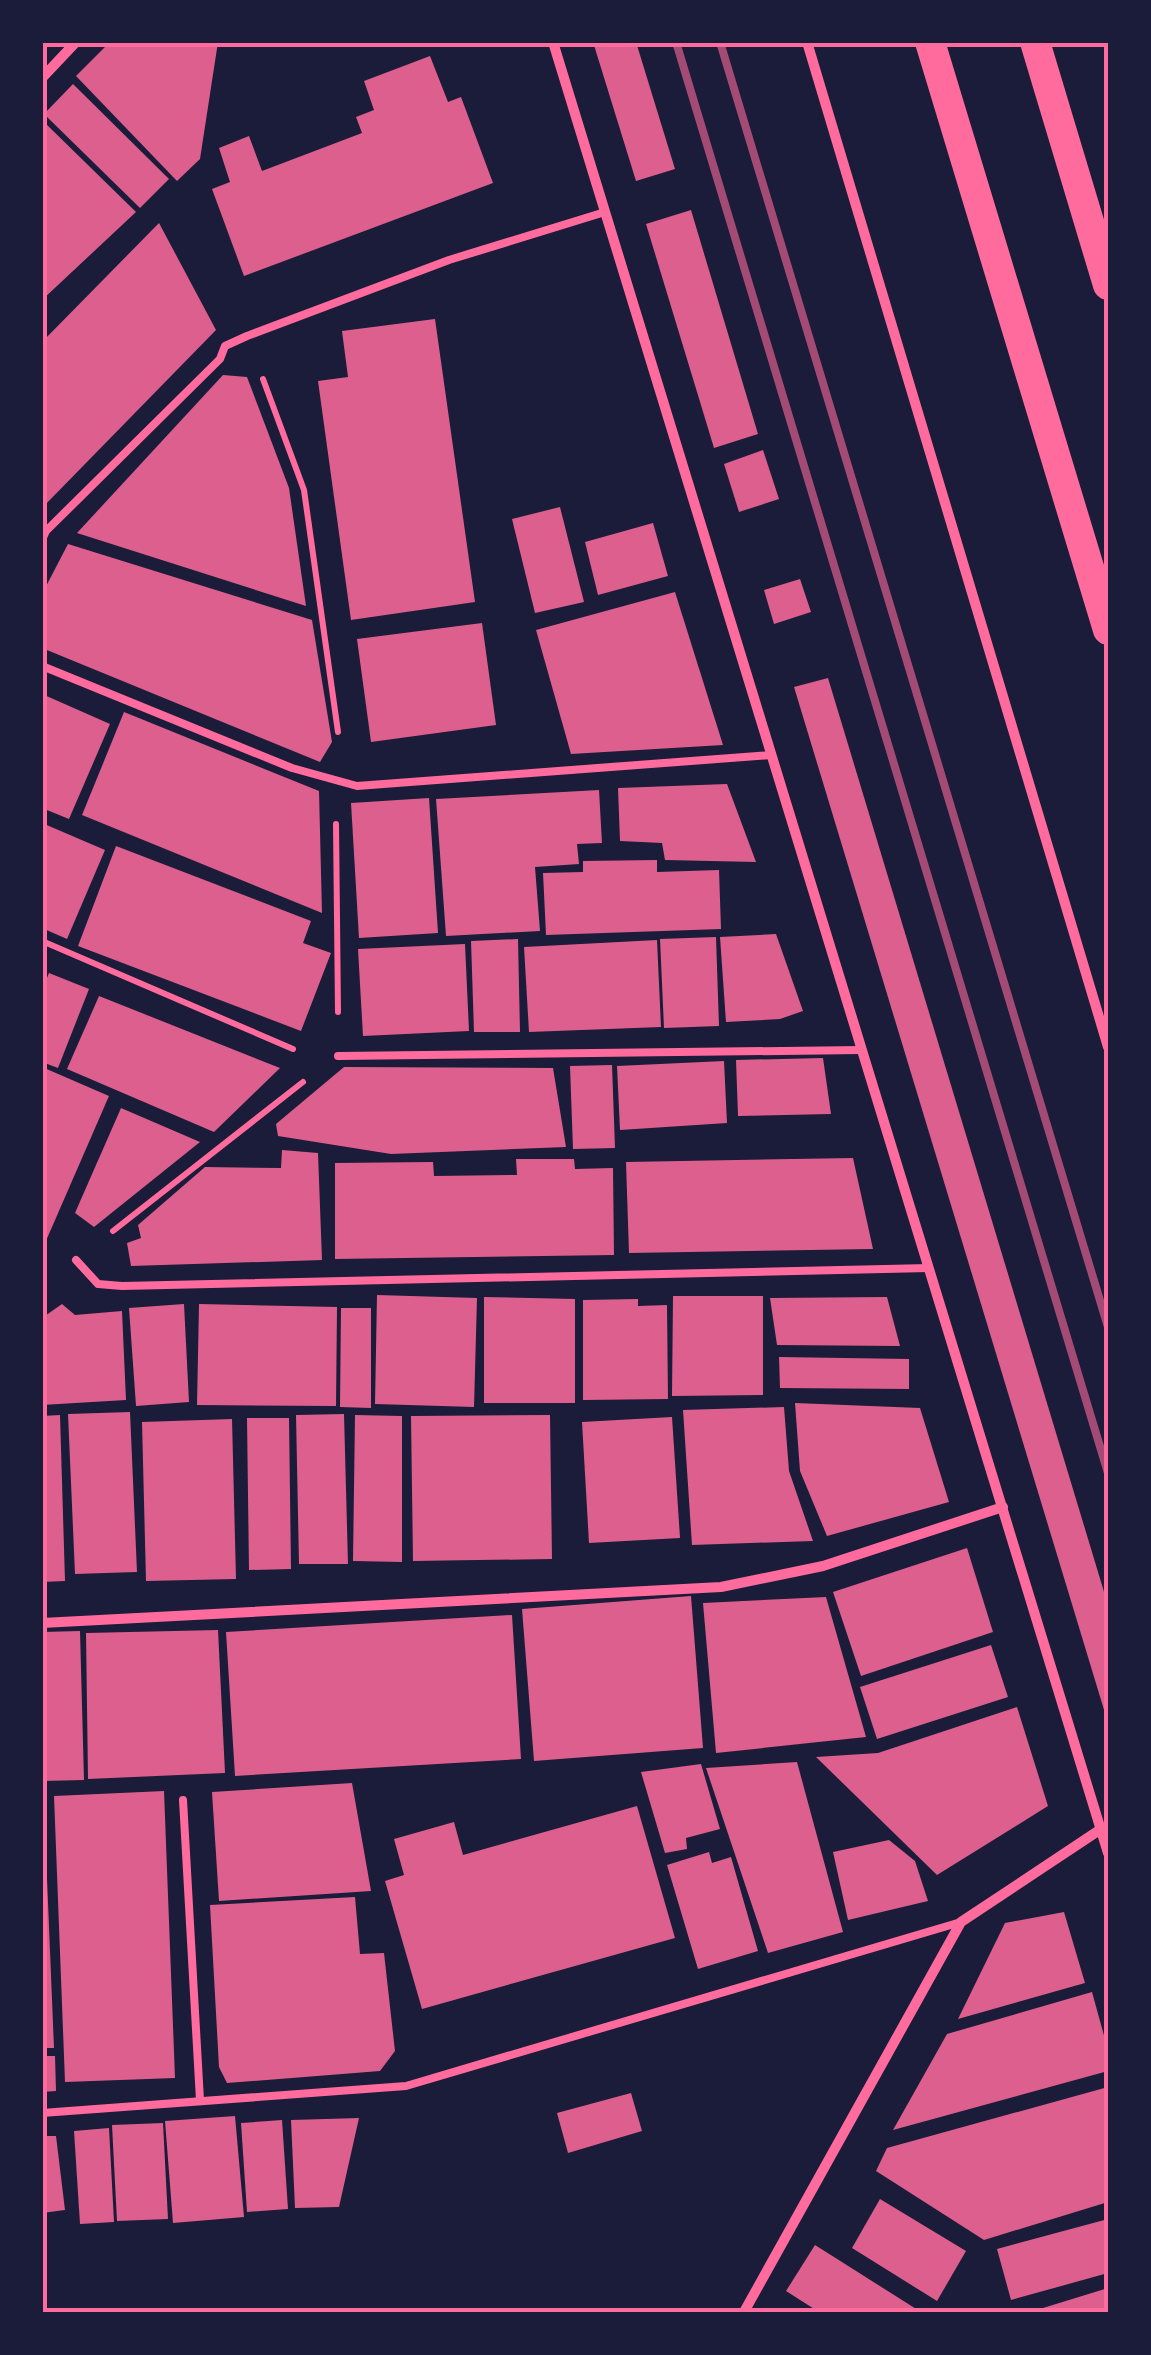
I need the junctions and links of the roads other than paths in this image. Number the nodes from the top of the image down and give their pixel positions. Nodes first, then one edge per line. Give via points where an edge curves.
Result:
1 (76, 42) edge
2 (553, 42) edge
3 (807, 42) edge
4 (930, 42) edge
5 (1035, 42) edge
6 (42, 78) edge
7 (605, 212) junction
8 (1108, 286) edge
9 (42, 540) edge
10 (1108, 630) edge
11 (42, 666) edge
12 (771, 755) junction
13 (1108, 1046) edge
14 (862, 1050) junction
15 (338, 1056) road end
16 (76, 1260) road end
17 (929, 1268) junction
18 (1003, 1508) junction
19 (42, 1623) edge
20 (183, 1800) dead end
21 (1105, 1828) edge
22 (1108, 1853) edge
23 (961, 1922) junction
24 (200, 2100) junction
25 (42, 2113) edge
26 (744, 2312) edge

1 - 6 street
2 - 7 street
3 - 13 street
4 - 10 highway
5 - 8 highway
7 - 9 lane via 449,260 225,346 220,359
7 - 12 street
11 - 12 lane via 292,768 357,786
12 - 14 street
14 - 15 lane
14 - 17 street
16 - 17 lane via 98,1284 122,1286
17 - 18 street
18 - 19 street via 823,1566 721,1587
18 - 21 street
20 - 24 lane
21 - 22 street
21 - 23 street
23 - 24 lane via 406,2086
23 - 26 street
24 - 25 lane

